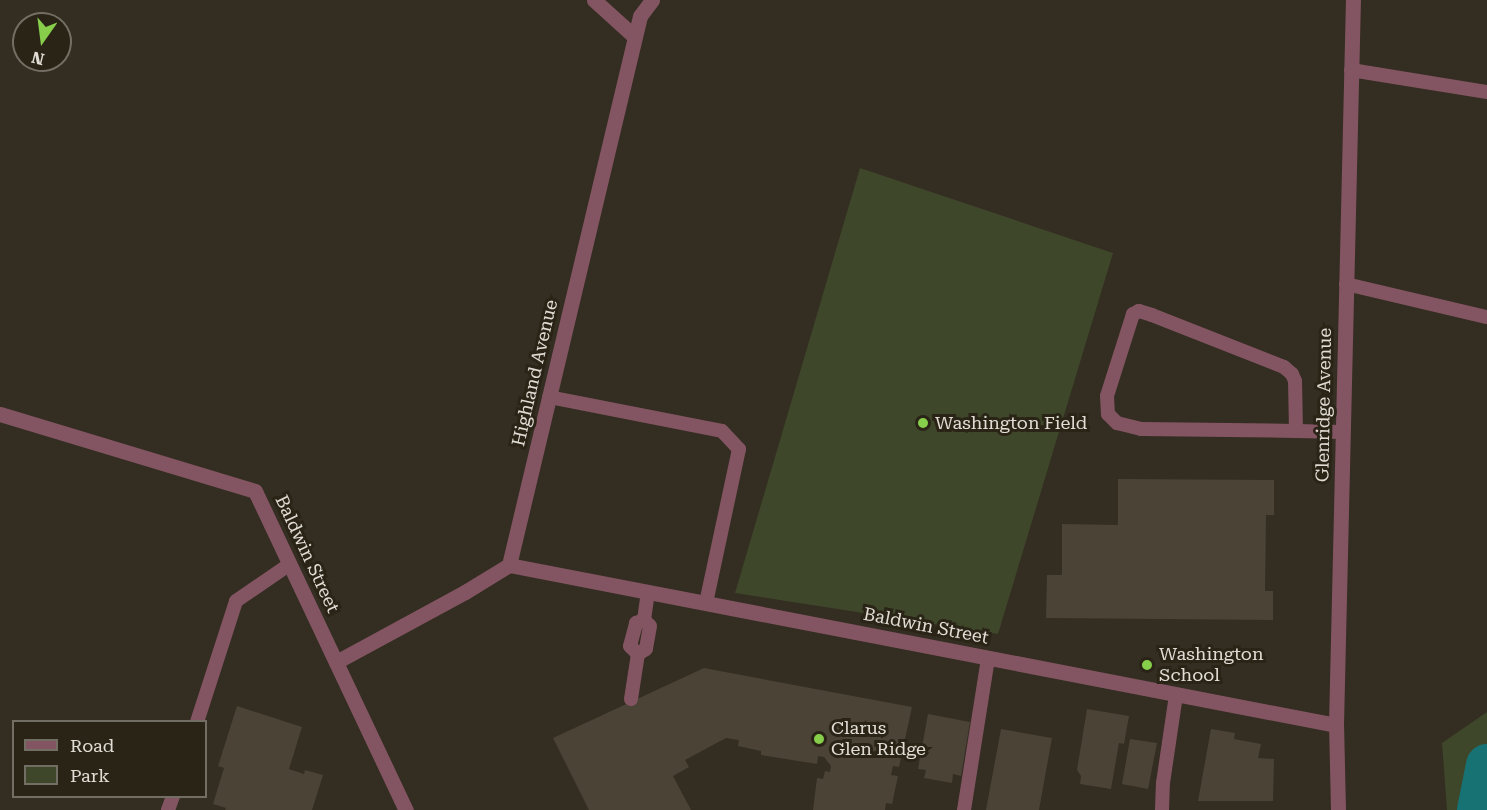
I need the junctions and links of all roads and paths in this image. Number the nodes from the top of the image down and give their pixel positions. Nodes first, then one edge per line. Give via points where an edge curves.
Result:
1 (594, 0) edge
2 (652, 0) edge
3 (1353, 0) edge
4 (635, 38) junction
5 (1351, 70) junction
6 (1487, 92) edge
7 (1346, 284) junction
8 (1487, 317) edge
9 (549, 397) junction
10 (0, 414) edge
11 (1296, 431) junction
12 (1343, 432) junction
13 (290, 564) junction
14 (509, 565) junction
15 (648, 592) junction
16 (706, 603) junction
17 (988, 658) junction
18 (336, 662) junction
19 (1176, 695) junction
20 (631, 699) dead end
21 (198, 720) edge
22 (1336, 725) junction
23 (406, 810) edge
24 (964, 810) edge
25 (1162, 810) edge
26 (1338, 810) edge

1 - 4 street
2 - 4 street, Highland Avenue via 640,16
3 - 5 street, Glenridge Avenue
4 - 9 street, Highland Avenue
5 - 6 lane
5 - 7 street, Glenridge Avenue
7 - 8 lane
7 - 12 street, Glenridge Avenue
9 - 14 street, Highland Avenue
9 - 16 lane via 722,430 739,449
10 - 13 street, Baldwin Street via 255,491
11 - 11 lane via 1141,429 1117,423 1108,414 1107,396 1133,314 1139,311 1152,315 1284,367 1295,381
11 - 12 lane
12 - 22 street, Glenridge Avenue
13 - 18 street, Baldwin Street
13 - 21 lane via 236,601
14 - 15 street, Baldwin Street
14 - 18 street
15 - 16 street, Baldwin Street
15 - 20 lane via 644,620 636,623 630,646 638,654
16 - 17 street, Baldwin Street
17 - 19 street, Baldwin Street
17 - 24 lane
18 - 23 street, Baldwin Street
19 - 22 street, Baldwin Street
19 - 25 lane
22 - 26 street, Glenridge Avenue

